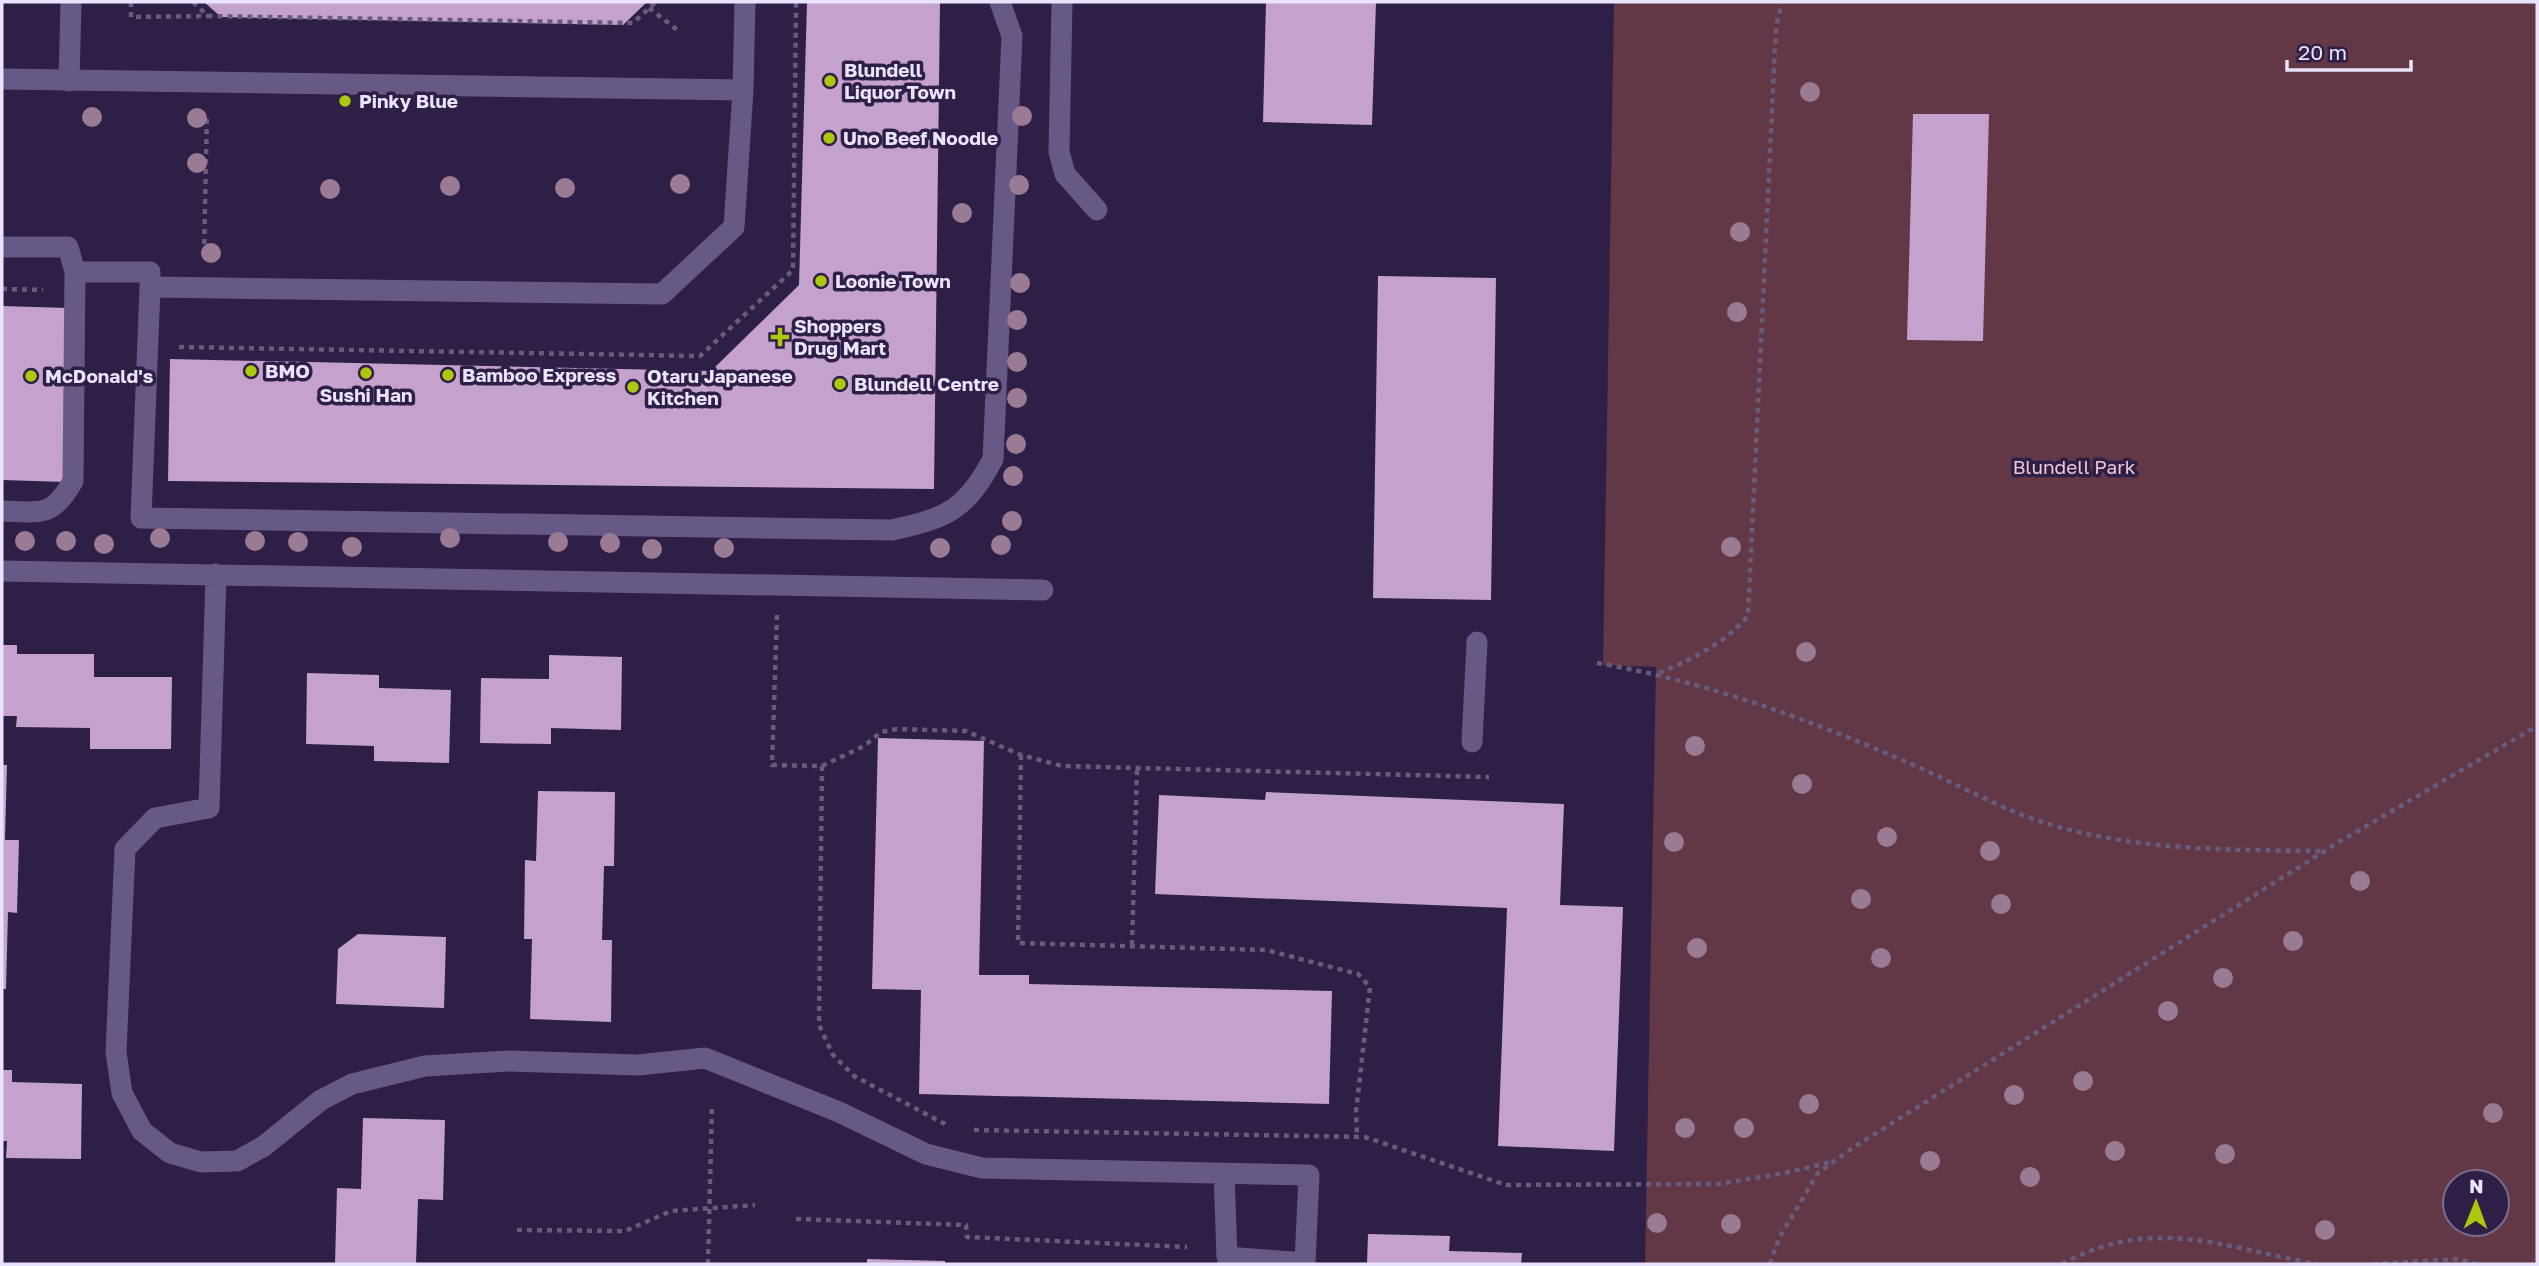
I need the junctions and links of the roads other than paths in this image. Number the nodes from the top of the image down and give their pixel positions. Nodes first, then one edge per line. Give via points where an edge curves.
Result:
1 (71, 2) edge
2 (745, 2) edge
3 (1000, 2) edge
4 (1062, 2) edge
5 (2, 79) edge
6 (69, 81) junction
7 (743, 90) junction
8 (1097, 210) dead end
9 (2, 247) edge
10 (75, 272) junction
11 (150, 287) junction
12 (2, 511) edge
13 (2, 571) edge
14 (216, 574) junction
15 (1043, 590) dead end
16 (1477, 642) dead end
17 (1472, 742) dead end
18 (1224, 1173) junction

1 - 6 lane
2 - 7 lane
3 - 11 lane via 1012,36 993,459 977,489 928,523 892,530 141,518
4 - 8 lane via 1059,152 1065,174
5 - 6 lane
6 - 7 lane
7 - 11 lane via 734,227 662,294
9 - 10 lane via 68,247
10 - 11 lane via 150,272
10 - 12 lane via 73,481 61,502 42,512
13 - 14 lane
14 - 15 lane
14 - 18 lane via 209,808 155,818 125,849 116,1052 122,1093 142,1131 170,1153 201,1162 237,1161 264,1146 320,1100 342,1089 425,1066 508,1061 638,1065 705,1058 839,1112 926,1154 982,1168
16 - 17 lane
18 - 18 lane via 1309,1175 1305,1264 1227,1257

